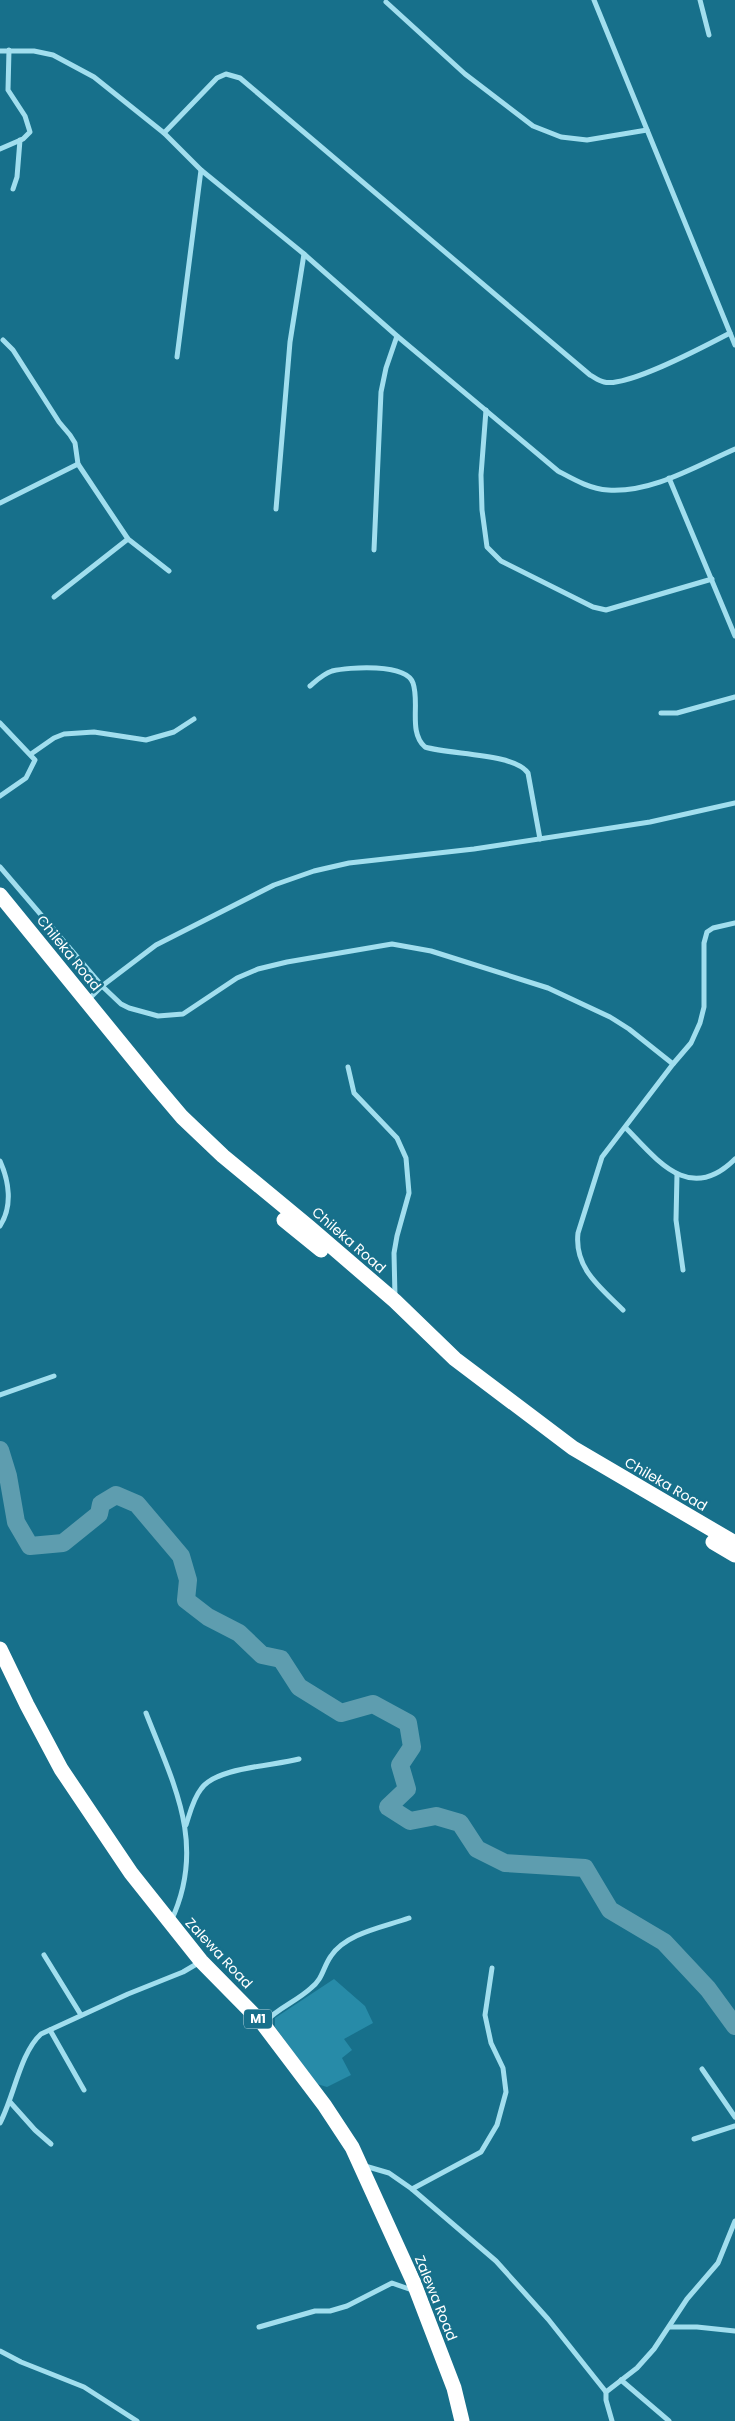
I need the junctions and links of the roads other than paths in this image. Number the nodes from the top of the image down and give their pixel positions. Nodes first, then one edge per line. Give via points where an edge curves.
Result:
1 (594, 0) edge
2 (700, 0) edge
3 (386, 2) dead end
4 (709, 35) dead end
5 (9, 50) junction
6 (0, 51) edge
7 (647, 130) junction
8 (164, 134) junction
9 (20, 140) junction
10 (0, 149) edge
11 (201, 170) junction
12 (13, 189) dead end
13 (304, 254) junction
14 (730, 332) junction
15 (398, 336) junction
16 (3, 340) dead end
17 (735, 344) edge
18 (177, 357) dead end
19 (486, 410) junction
20 (735, 449) edge
21 (78, 464) junction
22 (669, 478) junction
23 (0, 503) edge
24 (276, 509) dead end
25 (128, 539) junction
26 (374, 550) dead end
27 (169, 571) dead end
28 (712, 579) junction
29 (54, 597) dead end
30 (735, 636) edge
31 (310, 686) dead end
32 (735, 697) edge
33 (661, 713) dead end
34 (194, 719) dead end
35 (0, 723) edge
36 (31, 754) junction
37 (0, 796) edge
38 (735, 803) edge
39 (540, 839) junction
40 (0, 867) edge
41 (0, 895) edge
42 (0, 907) edge
43 (735, 923) edge
44 (102, 986) junction
45 (87, 1001) junction
46 (673, 1064) junction
47 (348, 1067) dead end
48 (626, 1128) junction
49 (735, 1159) edge
50 (0, 1161) edge
51 (677, 1174) junction
52 (0, 1226) edge
53 (683, 1270) dead end
54 (395, 1301) junction
55 (624, 1310) dead end
56 (54, 1376) dead end
57 (0, 1395) edge
58 (735, 1543) edge
59 (735, 1555) edge
60 (0, 1649) edge
61 (146, 1713) dead end
62 (299, 1759) dead end
63 (186, 1825) junction
64 (409, 1918) dead end
65 (170, 1924) junction
66 (44, 1955) dead end
67 (201, 1962) junction
68 (492, 1968) dead end
69 (81, 2015) junction
70 (263, 2024) junction
71 (50, 2030) junction
72 (702, 2069) dead end
73 (84, 2090) dead end
74 (10, 2102) junction
75 (735, 2117) edge
76 (0, 2123) edge
77 (735, 2126) edge
78 (694, 2139) dead end
79 (51, 2144) dead end
80 (362, 2165) junction
81 (412, 2188) junction
82 (735, 2220) edge
83 (417, 2292) junction
84 (259, 2327) dead end
85 (670, 2327) junction
86 (735, 2331) edge
87 (0, 2351) edge
88 (621, 2380) junction
89 (606, 2392) junction
90 (137, 2421) edge
91 (462, 2421) edge
92 (612, 2421) edge
93 (669, 2421) edge

1 - 7 street
2 - 4 street
3 - 7 street via 465,74 533,126 562,137 587,140
5 - 6 street
5 - 8 street via 34,51 71,63 94,77
5 - 9 street via 8,90 30,128 29,135
7 - 14 street
8 - 11 street
8 - 14 street via 217,78 226,74 240,78 590,375 605,382 622,382 688,355
9 - 10 street
9 - 12 street
11 - 13 street
11 - 18 street
13 - 15 street
13 - 24 street via 290,342
14 - 17 street
15 - 19 street
15 - 26 street via 381,392
16 - 21 street via 75,443
19 - 22 street via 558,471 580,483 607,490 636,488
19 - 28 street via 482,510 487,547 500,561 593,607 606,610
20 - 22 street
21 - 23 street
21 - 25 street
22 - 28 street
25 - 27 street
25 - 29 street
28 - 30 street
31 - 39 street via 324,675 354,668 383,668 406,676 413,684 418,737 425,747 511,761 524,768 528,773
32 - 33 street via 677,713
34 - 36 street via 174,732 146,740 94,732 64,734
35 - 36 street
36 - 37 street via 35,760 26,778
38 - 39 street via 650,822
39 - 44 street via 349,863 274,885 156,945
40 - 44 street
41 - 45 highway, Chileka Road
42 - 59 highway via 144,1088 219,1163 349,1273 449,1364 560,1448
43 - 46 street via 707,932 704,943 704,1007 700,1023 691,1043
44 - 45 street
44 - 46 street via 121,1004 168,1017 183,1014 237,978 258,969 392,944 431,951 548,988 610,1017
45 - 54 highway, Chileka Road via 154,1084 203,1136
46 - 48 street
47 - 54 street via 354,1093 397,1138 406,1158 408,1193 394,1253
48 - 51 street via 647,1151
48 - 55 street via 602,1157 578,1233 577,1246 586,1270
49 - 51 street via 710,1177 696,1179
50 - 52 street via 8,1186 8,1200
51 - 53 street via 676,1220
54 - 58 highway, Chileka Road via 455,1359 573,1448
56 - 57 street
60 - 65 highway, Zalewa Road / M1 via 61,1769 131,1873
61 - 63 street
62 - 63 street via 223,1774 209,1780 195,1800
63 - 65 street via 188,1865 180,1902
64 - 70 street via 342,1944 330,1957 320,1981
65 - 67 highway, Zalewa Road / M1
66 - 69 street
67 - 69 street
67 - 70 highway, Zalewa Road / M1
68 - 81 street via 485,2015 503,2068 506,2092 497,2125 481,2152
69 - 71 street
70 - 80 highway, Zalewa Road / M1 via 325,2106
71 - 73 street
71 - 74 street via 33,2042
72 - 75 street
74 - 76 street
74 - 79 street
77 - 78 street
80 - 81 street via 389,2173
80 - 83 highway, Zalewa Road / M1
81 - 89 street via 496,2260
82 - 85 street via 718,2263 688,2298
83 - 84 street via 392,2283 347,2306 315,2311
83 - 91 highway, Zalewa Road / M1 via 454,2388
85 - 86 street
85 - 88 street via 654,2350
87 - 90 street via 84,2386
88 - 89 street
88 - 93 street
89 - 92 street

